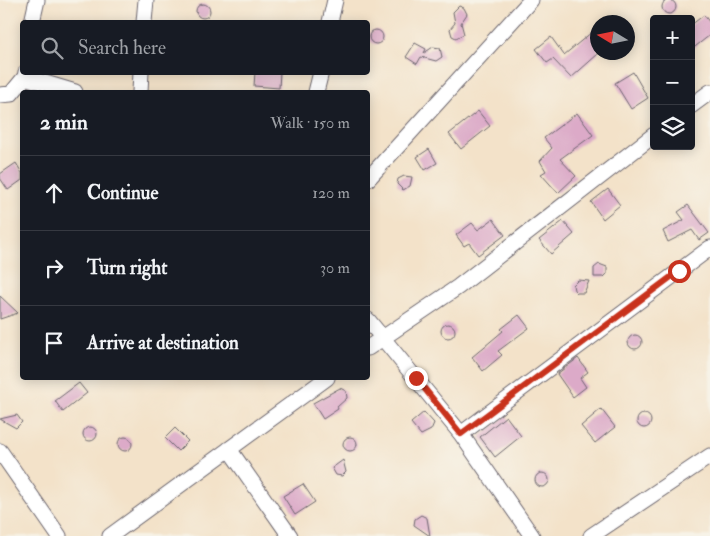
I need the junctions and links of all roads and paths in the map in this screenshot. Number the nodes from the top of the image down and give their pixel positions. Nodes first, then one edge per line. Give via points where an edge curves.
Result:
1 (37, 0) edge
2 (146, 0) edge
3 (335, 0) edge
4 (531, 0) edge
5 (32, 20) edge
6 (144, 20) edge
7 (330, 20) edge
8 (26, 75) edge
9 (141, 75) edge
10 (319, 75) edge
11 (69, 90) edge
12 (140, 90) edge
13 (316, 90) edge
14 (710, 92) edge
15 (0, 95) edge
16 (692, 105) edge
17 (650, 138) edge
18 (370, 177) edge
19 (710, 248) edge
20 (370, 322) edge
21 (382, 337) junction
22 (370, 346) edge
23 (324, 380) edge
24 (461, 434) junction
25 (229, 449) junction
26 (1, 455) edge
27 (710, 456) edge
28 (59, 536) edge
29 (110, 536) edge
30 (290, 536) edge
31 (532, 536) edge
32 (591, 536) edge

1 - 5 street
2 - 6 street
3 - 7 street
4 - 18 street
8 - 11 street
8 - 15 street via 12,94
9 - 12 street
10 - 13 street
14 - 16 street
17 - 21 street via 458,287
19 - 24 street
20 - 21 street
21 - 22 street
21 - 24 street
23 - 25 street
24 - 31 street
25 - 29 street
25 - 30 street
26 - 28 street
27 - 32 street

